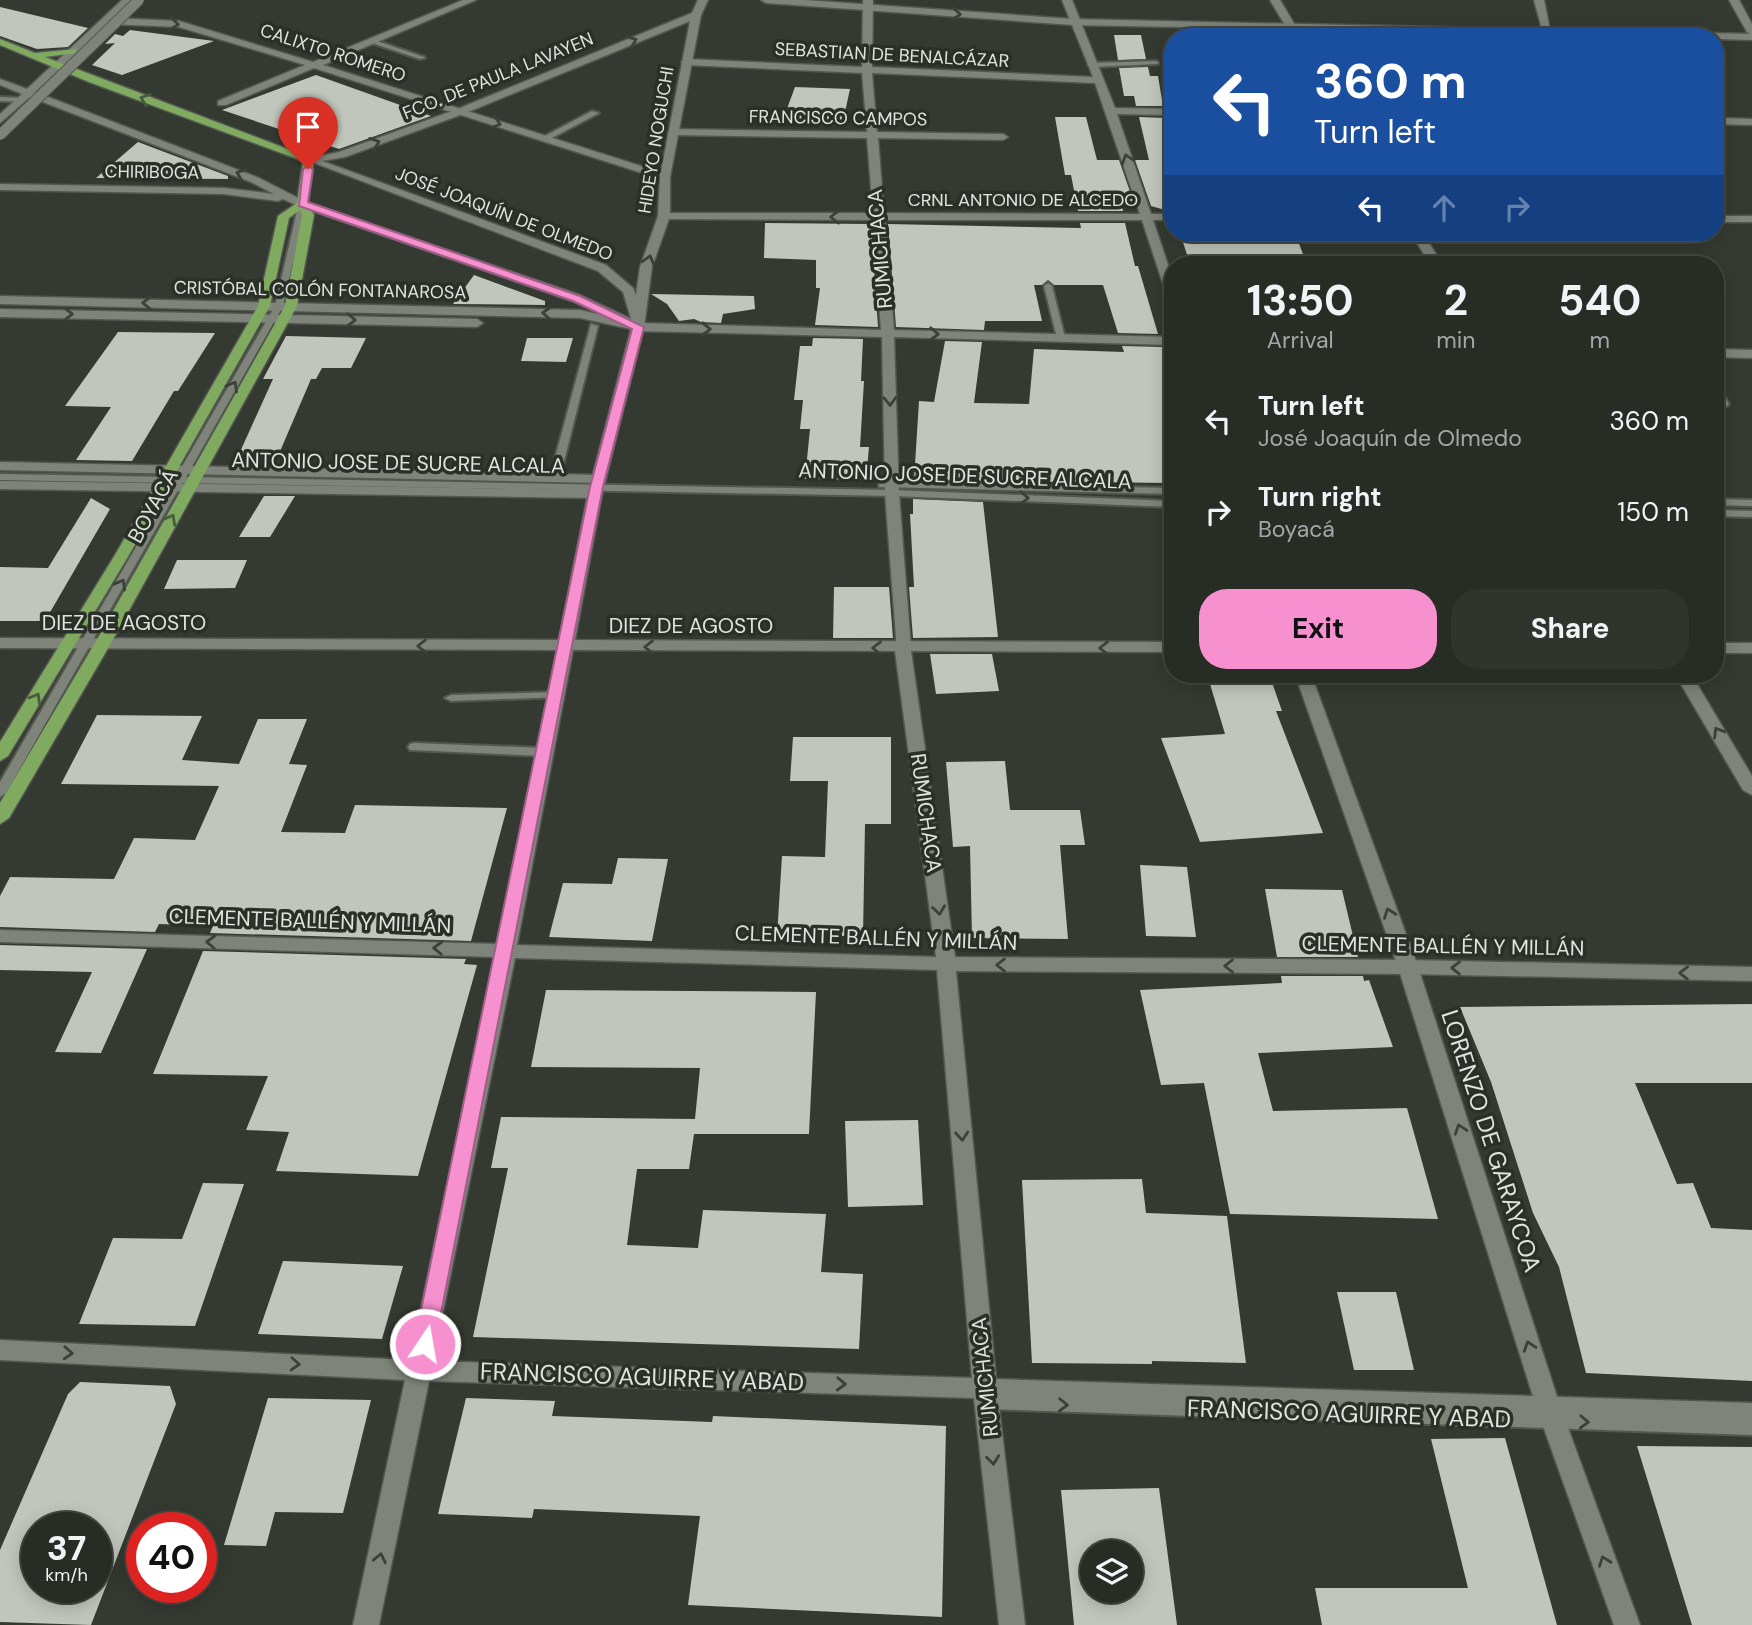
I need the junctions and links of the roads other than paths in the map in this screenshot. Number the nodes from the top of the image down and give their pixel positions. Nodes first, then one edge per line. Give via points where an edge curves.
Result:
1 (127, 0) edge
2 (139, 0) edge
3 (471, 0) edge
4 (703, 0) edge
5 (766, 0) edge
6 (1067, 0) edge
7 (1275, 0) edge
8 (1539, 0) edge
9 (1734, 0) edge
10 (869, 4) edge
11 (696, 15) junction
12 (106, 21) junction
13 (1073, 22) junction
14 (1206, 28) edge
15 (1292, 28) edge
16 (1547, 28) edge
17 (1724, 34) edge
18 (1752, 34) edge
19 (371, 41) junction
20 (0, 42) edge
21 (73, 51) junction
22 (33, 55) junction
23 (422, 58) dead end
24 (686, 62) junction
25 (1156, 62) dead end
26 (57, 65) junction
27 (314, 65) junction
28 (1091, 65) junction
29 (867, 70) junction
30 (1097, 80) junction
31 (0, 82) edge
32 (25, 97) junction
33 (0, 99) edge
34 (222, 103) dead end
35 (1111, 111) junction
36 (459, 112) junction
37 (1164, 112) edge
38 (595, 113) dead end
39 (0, 120) edge
40 (1724, 121) edge
41 (1752, 122) edge
42 (673, 132) junction
43 (0, 135) edge
44 (871, 136) junction
45 (545, 138) junction
46 (1003, 138) dead end
47 (309, 159) junction
48 (665, 177) junction
49 (0, 187) edge
50 (302, 204) junction
51 (664, 216) junction
52 (1148, 217) junction
53 (1164, 217) edge
54 (877, 218) junction
55 (1724, 219) edge
56 (1752, 219) edge
57 (1164, 268) edge
58 (1048, 286) dead end
59 (0, 300) edge
60 (260, 312) junction
61 (281, 312) junction
62 (0, 313) edge
63 (594, 326) junction
64 (638, 327) junction
65 (887, 333) junction
66 (1061, 338) junction
67 (1164, 341) edge
68 (1724, 353) edge
69 (1752, 354) edge
70 (0, 466) edge
71 (0, 477) edge
72 (555, 477) junction
73 (179, 480) junction
74 (0, 485) edge
75 (597, 487) junction
76 (892, 489) junction
77 (1164, 491) edge
78 (1724, 502) edge
79 (1752, 503) edge
80 (1164, 504) edge
81 (1724, 513) edge
82 (1752, 514) edge
83 (0, 643) edge
84 (69, 643) junction
85 (95, 643) junction
86 (567, 647) junction
87 (1164, 647) edge
88 (902, 648) junction
89 (1752, 648) edge
90 (1724, 649) edge
91 (1306, 683) edge
92 (1688, 683) edge
93 (557, 695) junction
94 (451, 698) dead end
95 (414, 747) dead end
96 (544, 751) junction
97 (0, 756) edge
98 (1752, 790) edge
99 (0, 793) edge
100 (0, 818) edge
101 (0, 936) edge
102 (506, 949) junction
103 (946, 964) junction
104 (1408, 967) junction
105 (1752, 974) edge
106 (0, 1350) edge
107 (419, 1370) junction
108 (986, 1396) junction
109 (1550, 1413) junction
110 (1752, 1413) edge
111 (1752, 1428) edge
112 (366, 1625) edge
113 (1012, 1625) edge
114 (1627, 1625) edge

1 - 12 street
2 - 43 street, bridge
3 - 19 street
4 - 11 street, HIDEYO NOGUCHI
5 - 10 street
6 - 13 street
7 - 15 street
8 - 16 street
9 - 18 street
10 -> 13 street
10 - 29 street, RUMICHACA
11 - 24 street, HIDEYO NOGUCHI
36 -> 11 street, FCO. DE PAULA LAVAYEN
12 - 21 street
12 -> 27 street, CALIXTO ROMERO via 179,24
13 - 14 street
13 - 28 street
17 - 18 street
19 - 23 lane
19 - 27 street
20 - 22 main road, JOSÉ JOAQUÍN DE OLMEDO
21 - 22 main road
21 - 26 street
22 - 26 main road, JOSÉ JOAQUÍN DE OLMEDO
24 - 29 street, SEBASTIAN DE BENALCÁZAR
24 - 42 street, HIDEYO NOGUCHI
25 - 28 lane
26 - 32 street
47 -> 26 main road, JOSÉ JOAQUÍN DE OLMEDO
27 - 34 street
27 - 36 street, CALIXTO ROMERO
28 - 30 street
29 - 30 street, SEBASTIAN DE BENALCÁZAR
29 - 44 street, RUMICHACA
30 - 35 street
31 - 32 street
32 - 33 lane
32 - 39 street
50 -> 32 street via 255,180
35 - 37 street
52 -> 35 street
36 -> 45 street, CALIXTO ROMERO
47 -> 36 street, FCO. DE PAULA LAVAYEN via 352,151
38 - 45 lane
40 - 41 street
42 - 44 street, FRANCISCO CAMPOS
42 - 48 street, HIDEYO NOGUCHI
44 - 46 street, FRANCISCO CAMPOS
44 - 54 street, RUMICHACA
45 - 48 street, CALIXTO ROMERO
47 - 50 main road, BOYACÁ
47 - 64 street, JOSÉ JOAQUÍN DE OLMEDO via 602,268 629,290
48 - 51 street, HIDEYO NOGUCHI
49 - 50 street, CHIRIBOGA via 239,191
50 - 60 main road, BOYACÁ via 284,216
50 - 61 main road, BOYACÁ via 308,215
50 - 64 street via 576,299
54 -> 51 street, CRNL ANTONIO DE ALCEDO
64 -> 51 street, HIDEYO NOGUCHI via 646,267
52 - 53 street, CRNL ANTONIO DE ALCEDO
52 - 54 street, CRNL ANTONIO DE ALCEDO
52 - 57 street
54 - 65 street, RUMICHACA
55 - 56 street
58 - 66 lane
60 -> 59 street, CRISTÓBAL COLÓN FONTANAROSA
60 - 61 street, CRISTÓBAL COLÓN FONTANAROSA
62 -> 60 street, CRISTÓBAL COLÓN FONTANAROSA
60 - 73 main road, BOYACÁ
61 -> 63 street, CRISTÓBAL COLÓN FONTANAROSA
64 -> 61 street, CRISTÓBAL COLÓN FONTANAROSA via 580,314
73 -> 61 main road, BOYACÁ
63 - 64 street, CRISTÓBAL COLÓN FONTANAROSA
63 - 72 lane
64 -> 65 street, CRISTÓBAL COLÓN FONTANAROSA
64 - 75 street, HIDEYO NOGUCHI
65 -> 66 street, CRISTÓBAL COLÓN FONTANAROSA
65 -> 76 street, RUMICHACA
66 - 67 street, CRISTÓBAL COLÓN FONTANAROSA
68 - 69 street
70 - 73 street, ANTONIO JOSE DE SUCRE ALCALA
71 - 73 lane, ANTONIO JOSE DE SUCRE ALCALA
72 - 73 street, ANTONIO JOSE DE SUCRE ALCALA
72 - 75 street, ANTONIO JOSE DE SUCRE ALCALA
73 - 74 street, ANTONIO JOSE DE SUCRE ALCALA
73 - 75 street, ANTONIO JOSE DE SUCRE ALCALA
73 - 84 main road, BOYACÁ
85 -> 73 main road, BOYACÁ
75 - 76 lane, ANTONIO JOSE DE SUCRE ALCALA
75 - 86 street, HIDEYO NOGUCHI
76 - 77 lane, ANTONIO JOSE DE SUCRE ALCALA
76 -> 80 lane, ANTONIO JOSE DE SUCRE ALCALA
76 - 88 street, RUMICHACA
78 - 79 lane
81 - 82 lane
83 - 84 street, DIEZ DE AGOSTO
84 - 85 street, DIEZ DE AGOSTO
97 -> 84 main road, BOYACÁ
86 -> 85 street, DIEZ DE AGOSTO
85 - 99 lane, BOYACÁ
85 - 100 main road, BOYACÁ
88 -> 86 street, DIEZ DE AGOSTO
86 - 93 street, HIDEYO NOGUCHI
87 -> 88 street, DIEZ DE AGOSTO
88 -> 103 street, RUMICHACA
89 - 90 street
104 -> 91 street, LORENZO DE GARAYCOA
98 -> 92 street
93 - 94 lane
93 - 96 street, HIDEYO NOGUCHI
95 - 96 lane
96 - 102 street, HIDEYO NOGUCHI
102 -> 101 street, CLEMENTE BALLÉN Y MILLÁN
102 - 103 street, CLEMENTE BALLÉN Y MILLÁN
102 - 107 street, HIDEYO NOGUCHI
104 -> 103 street, CLEMENTE BALLÉN Y MILLÁN
103 -> 108 street, RUMICHACA
105 -> 104 street, CLEMENTE BALLÉN Y MILLÁN
109 -> 104 street, LORENZO DE GARAYCOA
106 -> 107 street, FRANCISCO AGUIRRE Y ABAD
107 -> 108 street, FRANCISCO AGUIRRE Y ABAD via 949,1387
112 -> 107 street, HIDEYO NOGUCHI
108 -> 109 street, FRANCISCO AGUIRRE Y ABAD
108 -> 113 street, RUMICHACA
109 - 110 street, FRANCISCO AGUIRRE Y ABAD
109 -> 111 lane, FRANCISCO AGUIRRE Y ABAD
114 -> 109 street, LORENZO DE GARAYCOA

